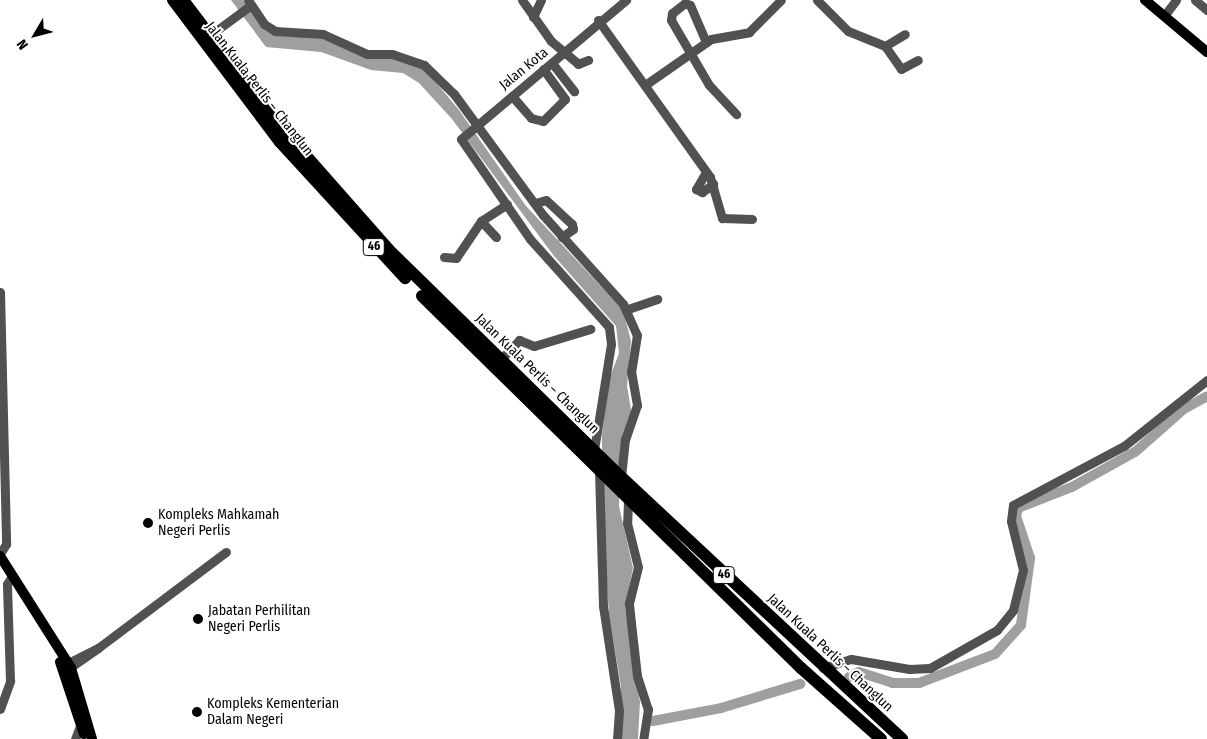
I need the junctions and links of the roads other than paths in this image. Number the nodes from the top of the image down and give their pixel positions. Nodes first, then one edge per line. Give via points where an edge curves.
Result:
1 (169, 0) edge
2 (173, 0) edge
3 (183, 0) edge
4 (522, 0) edge
5 (541, 0) edge
6 (626, 0) edge
7 (781, 0) edge
8 (817, 0) edge
9 (1145, 0) edge
10 (1176, 0) edge
11 (1195, 0) edge
12 (249, 4) edge
13 (1207, 10) edge
14 (1164, 16) junction
15 (533, 17) junction
16 (598, 20) junction
17 (190, 24) junction
18 (905, 34) dead end
19 (209, 36) junction
20 (706, 42) junction
21 (884, 46) junction
22 (1207, 52) edge
23 (564, 53) junction
24 (690, 53) junction
25 (588, 60) dead end
26 (918, 60) dead end
27 (552, 63) junction
28 (543, 69) junction
29 (645, 84) junction
30 (574, 91) dead end
31 (512, 96) junction
32 (736, 114) dead end
33 (477, 127) junction
34 (706, 172) junction
35 (713, 184) junction
36 (535, 203) junction
37 (507, 204) junction
38 (752, 219) dead end
39 (481, 222) junction
40 (496, 237) dead end
41 (562, 237) junction
42 (444, 257) dead end
43 (0, 292) edge
44 (656, 299) dead end
45 (628, 310) junction
46 (590, 329) dead end
47 (500, 360) junction
48 (1207, 380) edge
49 (596, 452) junction
50 (599, 471) junction
51 (620, 477) junction
52 (628, 499) junction
53 (226, 552) dead end
54 (0, 555) edge
55 (12, 576) junction
56 (35, 612) junction
57 (54, 640) junction
58 (83, 658) junction
59 (66, 667) junction
60 (833, 677) junction
61 (78, 684) junction
62 (0, 709) edge
63 (81, 722) junction
64 (75, 739) edge
65 (89, 739) edge
66 (617, 739) edge
67 (643, 739) edge
68 (879, 739) edge
69 (902, 739) edge
70 (911, 739) edge

1 - 17 highway
2 - 17 highway, Jalan Kuala Perlis – Changlun / 46
3 - 19 highway, Jalan Kuala Perlis – Changlun / 46
4 - 15 street
5 - 15 street
6 - 16 street, Jalan Kota
7 - 20 street via 749,32
8 - 21 street via 848,31
9 - 14 main road
10 - 14 street
11 - 13 street
12 - 19 street
12 - 33 street via 275,31 323,34 368,54 417,60
14 - 22 main road
15 - 23 street
16 - 23 street, Jalan Kota
16 - 29 street
17 - 50 highway, Jalan Kuala Perlis – Changlun / 46 via 269,128 342,213
18 - 21 street
19 - 47 highway, Jalan Kuala Perlis – Changlun / 46 via 359,219
20 - 24 street
20 - 24 street via 697,16 685,3 670,16
21 - 26 street via 902,69
23 - 25 street via 578,64
23 - 27 street, Jalan Kota
24 - 29 street
24 - 32 street via 713,91
27 - 28 street, Jalan Kota
27 - 30 street
28 - 31 street, Jalan Kota
28 - 31 street via 565,100 543,121 531,118
29 - 34 street
31 - 33 street, Jalan Kota
33 - 36 street
33 - 37 street, Jalan Kota via 461,139
34 - 35 street
34 - 35 street via 696,189 702,192
35 - 38 street via 722,218
36 - 41 street
36 - 41 street via 546,200 572,224 573,229
37 - 39 street
37 - 49 street via 539,250 609,327 611,344
39 - 40 street
39 - 42 street via 460,255 453,259
41 - 45 street
43 - 54 street via 6,544
44 - 45 street
45 - 51 street via 637,335 630,371 637,405 625,439
46 - 47 street via 534,346 519,340
47 - 49 highway, Jalan Kuala Perlis – Changlun / 46
48 - 60 street via 1124,446 1013,505 1011,521 1022,555 1022,578 1008,620 991,635 930,668 909,669 850,659
49 - 51 highway, Jalan Kuala Perlis – Changlun / 46
50 - 52 highway, Jalan Kuala Perlis – Changlun / 46
50 - 66 street via 603,606 619,711
51 - 60 highway, Jalan Kuala Perlis – Changlun / 46
52 - 67 street via 627,523 638,567 630,612 636,666 648,709
52 - 68 highway, Jalan Kuala Perlis – Changlun / 46 via 812,679
53 - 58 street
54 - 55 main road
55 - 56 main road
55 - 62 street via 7,584 10,681
56 - 57 main road
56 - 59 main road
57 - 58 street via 70,656
57 - 59 main road
58 - 59 street
58 - 61 street via 78,670
59 - 61 main road
59 - 63 main road
60 - 69 highway, Jalan Kuala Perlis – Changlun / 46
60 - 70 highway
61 - 65 main road
63 - 64 street
63 - 65 main road

